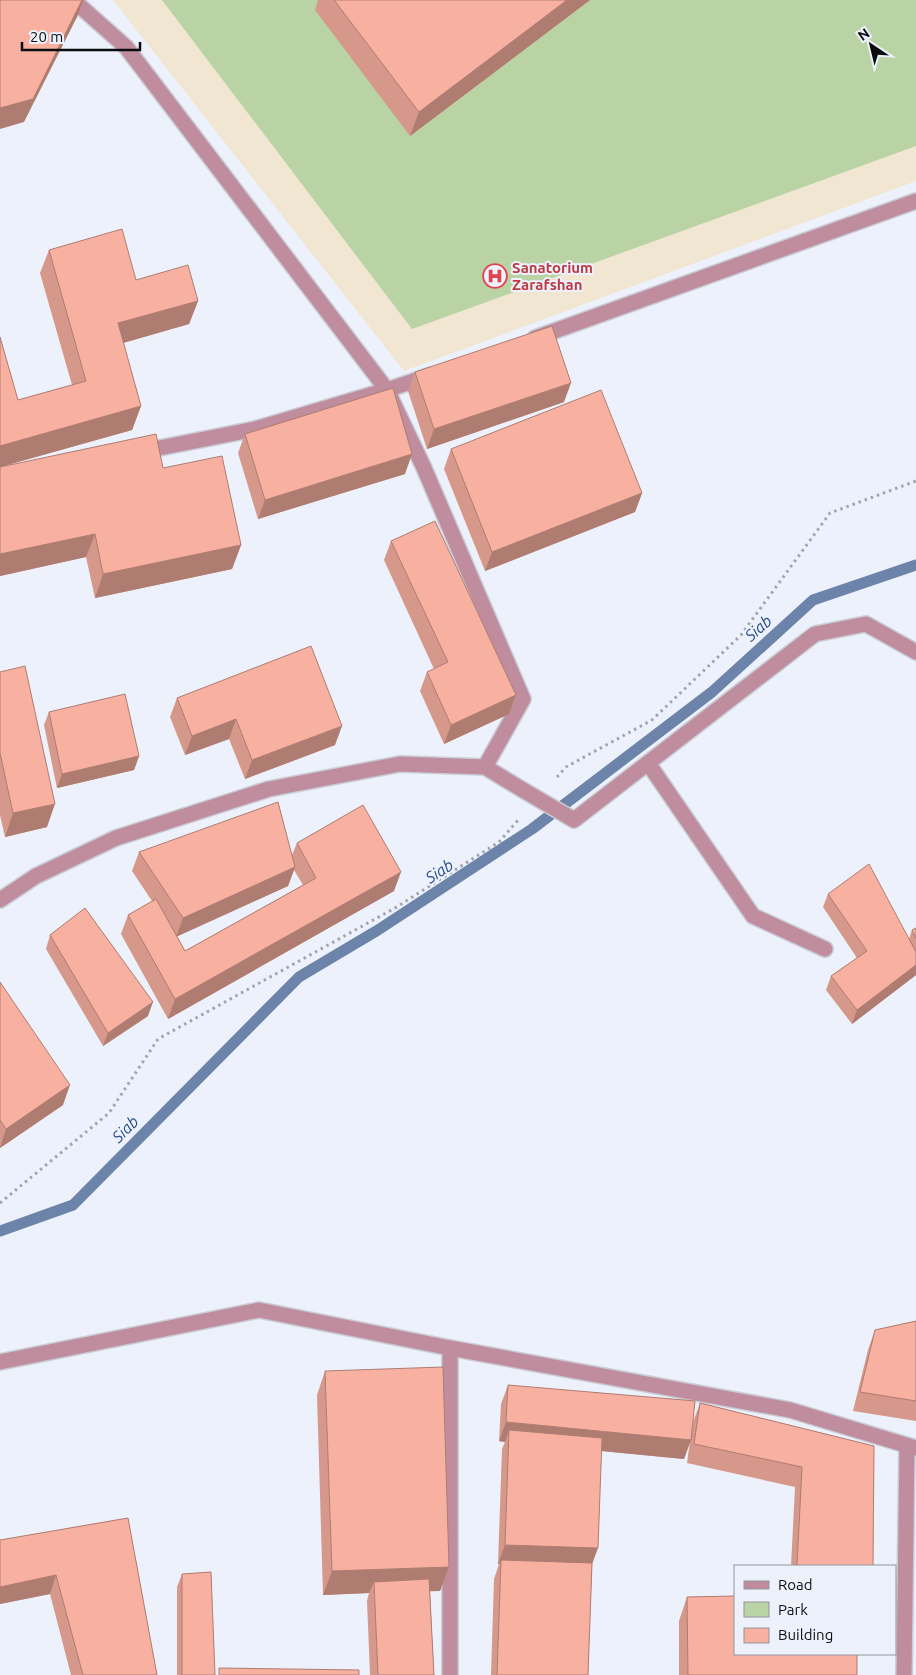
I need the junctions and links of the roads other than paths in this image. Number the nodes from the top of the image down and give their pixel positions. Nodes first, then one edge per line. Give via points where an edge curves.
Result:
1 (73, 0) edge
2 (916, 201) edge
3 (525, 342) edge
4 (442, 371) edge
5 (387, 390) junction
6 (123, 455) edge
7 (916, 652) edge
8 (648, 763) junction
9 (485, 767) junction
10 (0, 900) edge
11 (825, 949) dead end
12 (450, 1348) junction
13 (0, 1362) edge
14 (911, 1447) edge
15 (450, 1675) edge
16 (904, 1675) edge

1 - 5 street via 126,47
2 - 3 street
4 - 5 street
5 - 6 street via 256,429
5 - 9 street via 523,699
7 - 8 street via 866,624 816,634
8 - 9 street, bridge via 574,820
8 - 11 street via 753,916
9 - 10 street via 400,764 269,789 116,838 36,876
12 - 13 street via 259,1310
12 - 14 street via 790,1410
12 - 15 street
14 - 16 street

